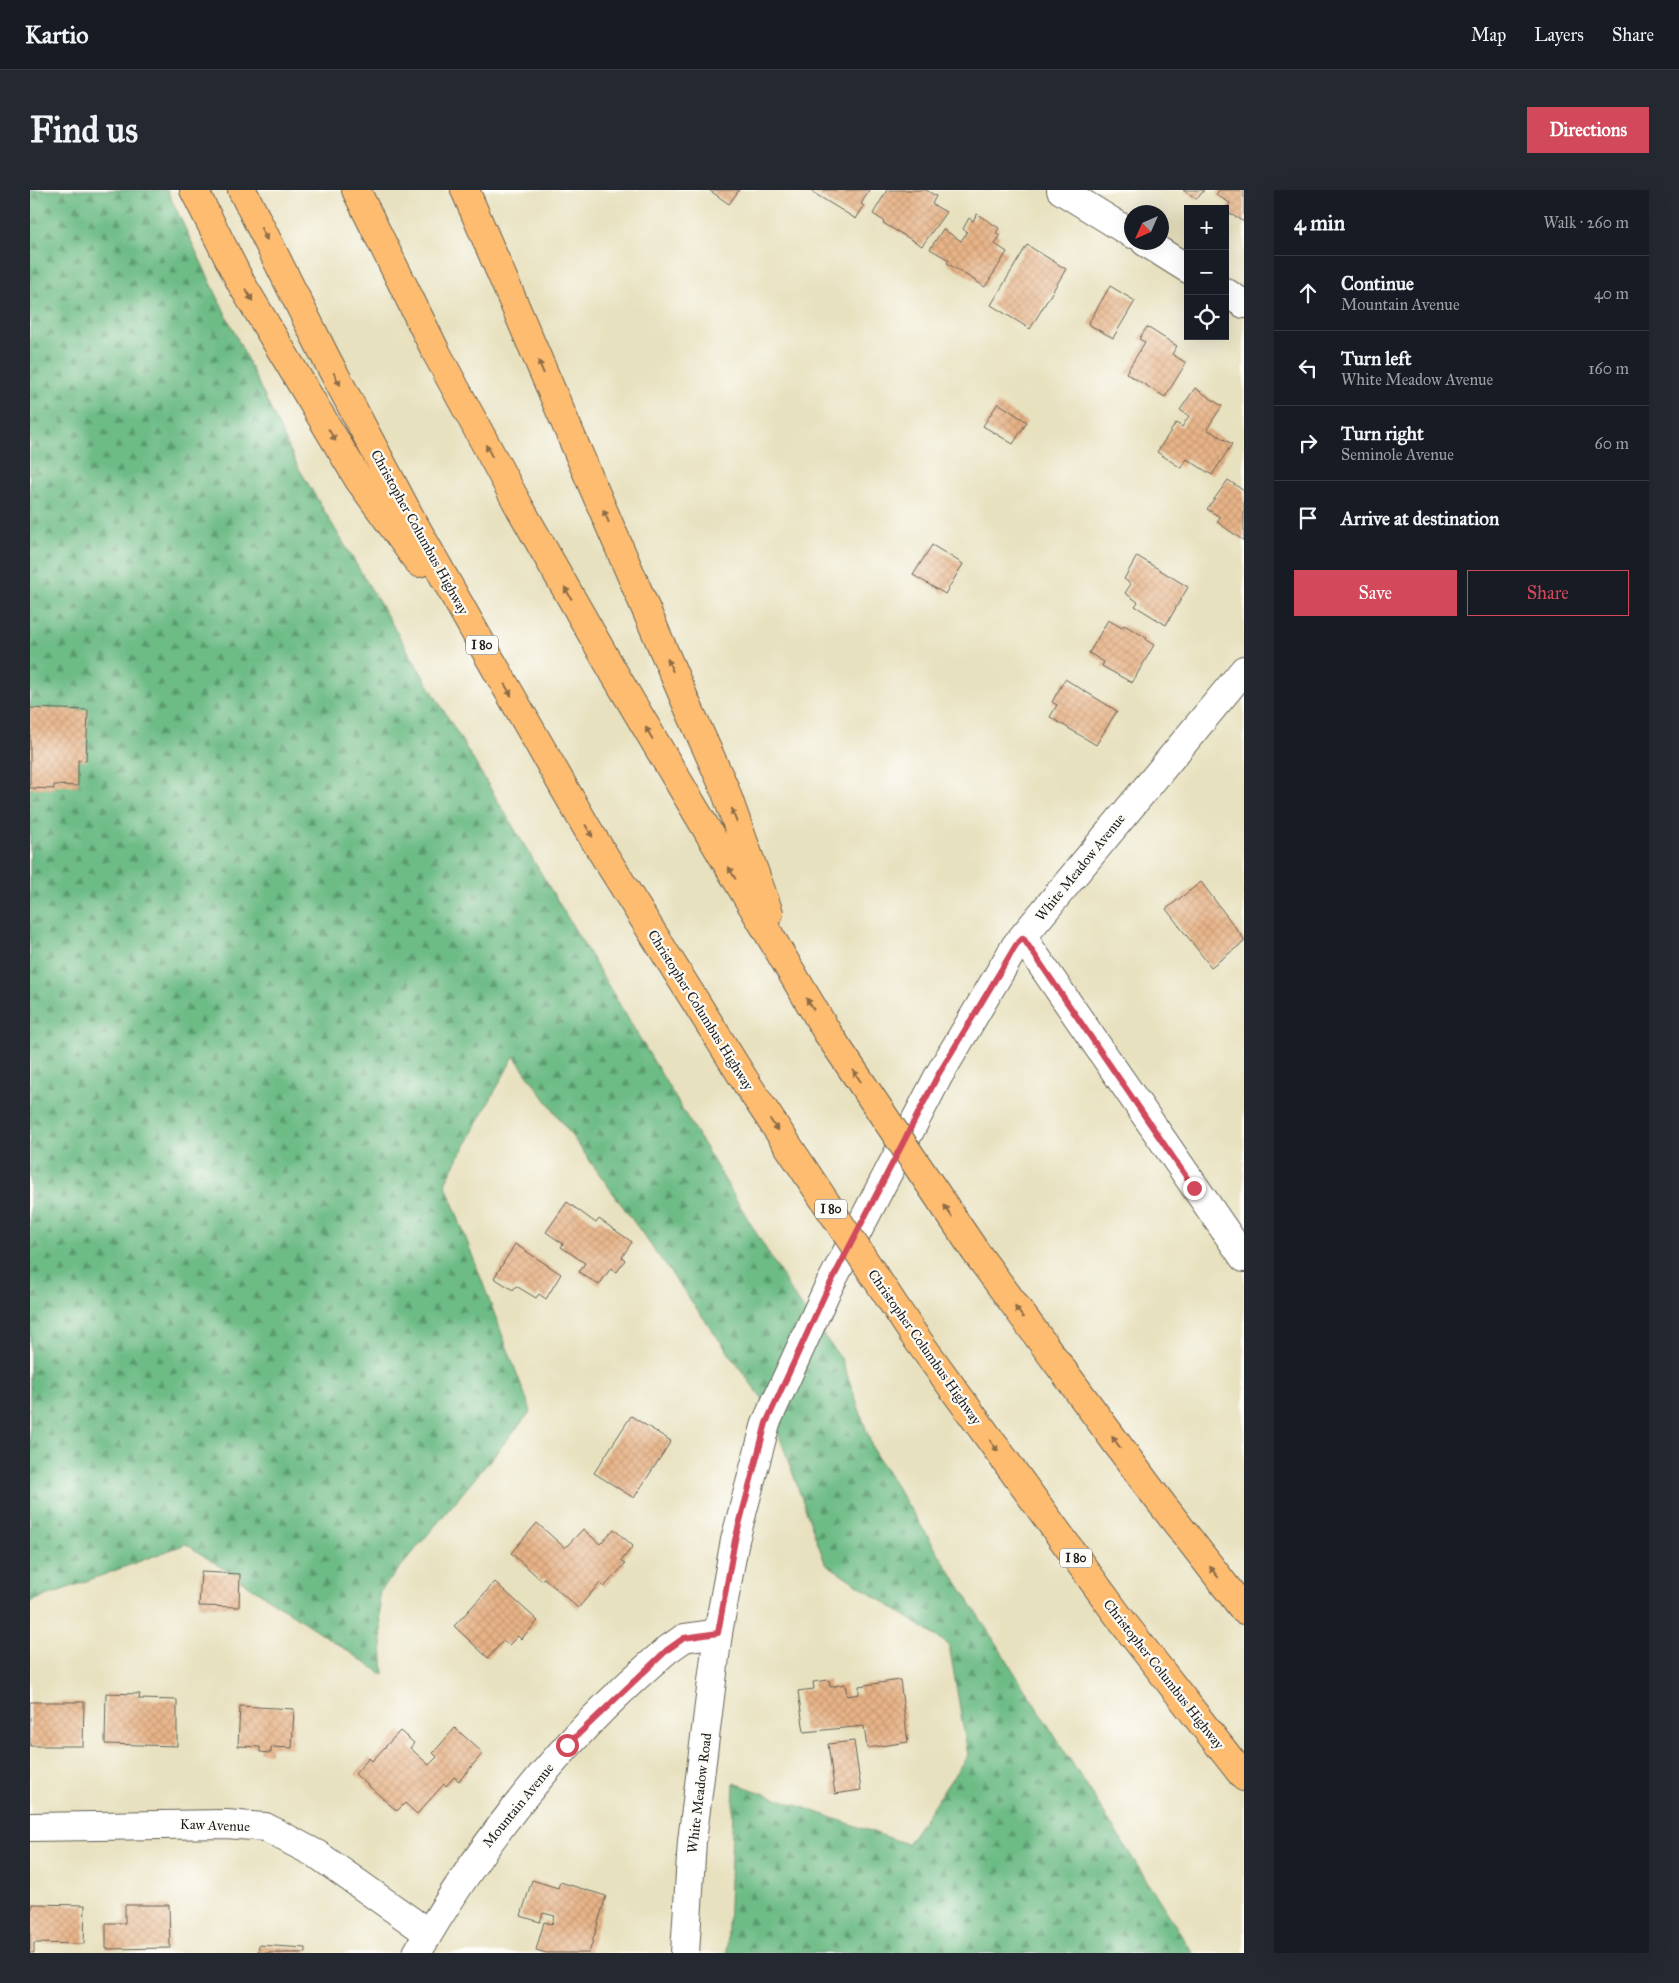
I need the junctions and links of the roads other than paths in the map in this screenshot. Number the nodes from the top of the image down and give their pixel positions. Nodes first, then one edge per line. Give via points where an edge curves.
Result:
1 (194, 190) edge
2 (242, 190) edge
3 (356, 190) edge
4 (465, 190) edge
5 (1061, 190) edge
6 (1124, 229) edge
7 (1158, 250) edge
8 (1184, 266) edge
9 (1229, 295) edge
10 (1244, 304) edge
11 (489, 657) junction
12 (1244, 670) edge
13 (1023, 938) junction
14 (792, 976) junction
15 (1244, 1258) edge
16 (1244, 1610) edge
17 (718, 1633) junction
18 (1244, 1777) edge
19 (30, 1827) edge
20 (422, 1943) edge
21 (685, 1953) edge

1 -> 11 highway via 241,283 358,480
2 -> 11 highway, Christopher Columbus Highway / I 80 via 325,356
14 -> 3 highway via 520,508 437,354
14 -> 4 highway via 724,787
5 - 6 street
7 - 8 street
9 - 10 street
11 -> 18 highway, Christopher Columbus Highway / I 80, bridge via 587,828 747,1084 914,1335 1125,1624
12 - 13 street, White Meadow Avenue
13 - 15 street
13 - 17 street, White Meadow Avenue via 938,1075 826,1292 766,1423 735,1540
16 -> 14 highway, bridge via 975,1251
17 - 20 street, Mountain Avenue via 684,1638 667,1650 567,1745 482,1850
17 - 21 street, White Meadow Road via 692,1841
19 - 20 street, Kaw Avenue via 226,1824 265,1827 318,1854

